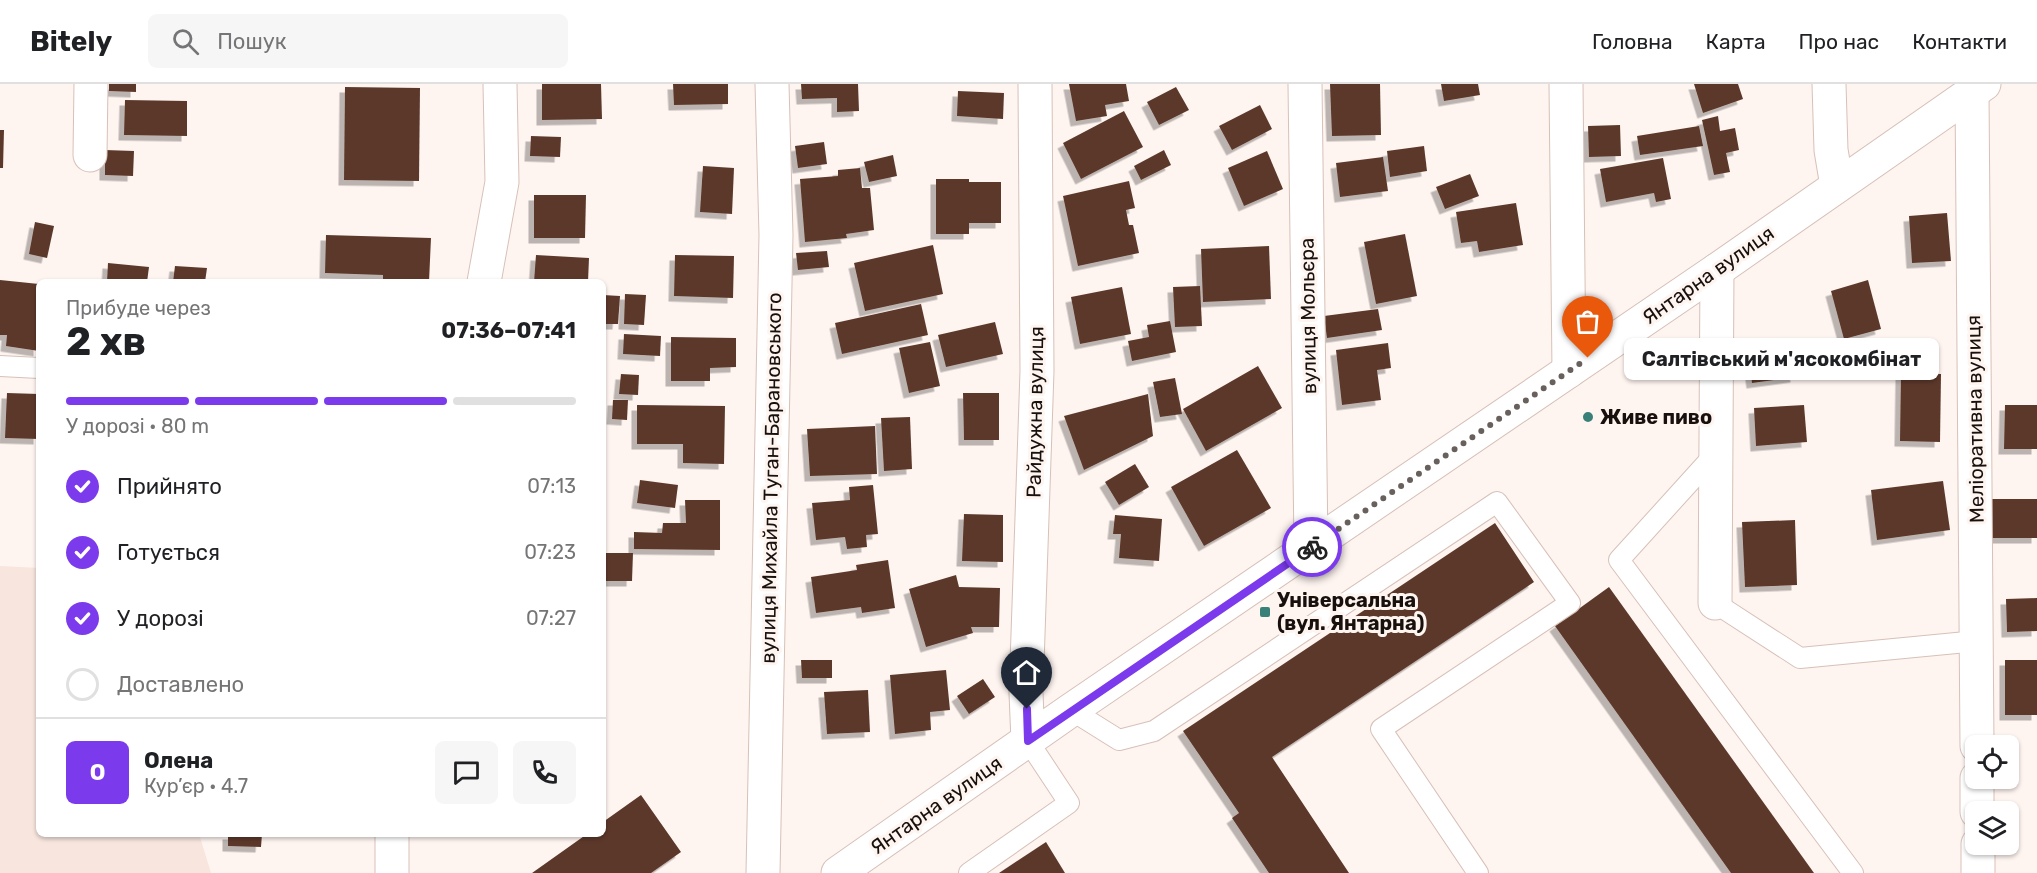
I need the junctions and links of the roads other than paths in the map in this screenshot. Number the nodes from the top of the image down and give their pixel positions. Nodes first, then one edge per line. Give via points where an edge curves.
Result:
1 (91, 84) edge
2 (500, 84) edge
3 (771, 84) edge
4 (1035, 84) edge
5 (1305, 84) edge
6 (1566, 84) edge
7 (1829, 84) edge
8 (1978, 88) edge
9 (90, 155) dead end
10 (1837, 186) junction
11 (1717, 270) junction
12 (485, 279) edge
13 (0, 366) edge
14 (36, 368) edge
15 (1569, 371) junction
16 (1716, 453) junction
17 (1311, 547) junction
18 (1715, 603) joint
19 (1977, 641) junction
20 (1071, 710) junction
21 (1977, 735) edge
22 (1028, 741) junction
23 (392, 837) edge
24 (1977, 855) edge
25 (392, 873) edge
26 (763, 873) edge
27 (838, 873) edge
28 (969, 873) edge
29 (1478, 873) edge
30 (1853, 873) edge
31 (1978, 873) edge

1 - 9 street
2 - 12 street via 502,182
3 - 26 street, вулиця Михайла Туган-Барановського via 776,235
4 - 22 street, Райдужна вулиця via 1037,371 1026,693
5 - 17 street, вулиця Мольєра
6 - 15 street
7 - 10 street via 1831,150
8 - 10 street, Янтарна вулиця
8 - 19 street, Меліоративна вулиця
10 - 11 street, Янтарна вулиця
11 - 15 street, Янтарна вулиця
11 - 16 street
13 - 14 lane
15 - 17 street, Янтарна вулиця
16 - 18 street
16 - 30 lane via 1619,560
17 - 20 street, Янтарна вулиця
18 - 19 lane via 1800,658
19 - 21 street, Меліоративна вулиця
20 - 22 street, Янтарна вулиця
20 - 29 lane via 1119,740 1154,731 1497,502 1570,603 1381,729
22 - 27 street, Янтарна вулиця
22 - 28 lane via 1068,803
23 - 25 street
24 - 31 street

